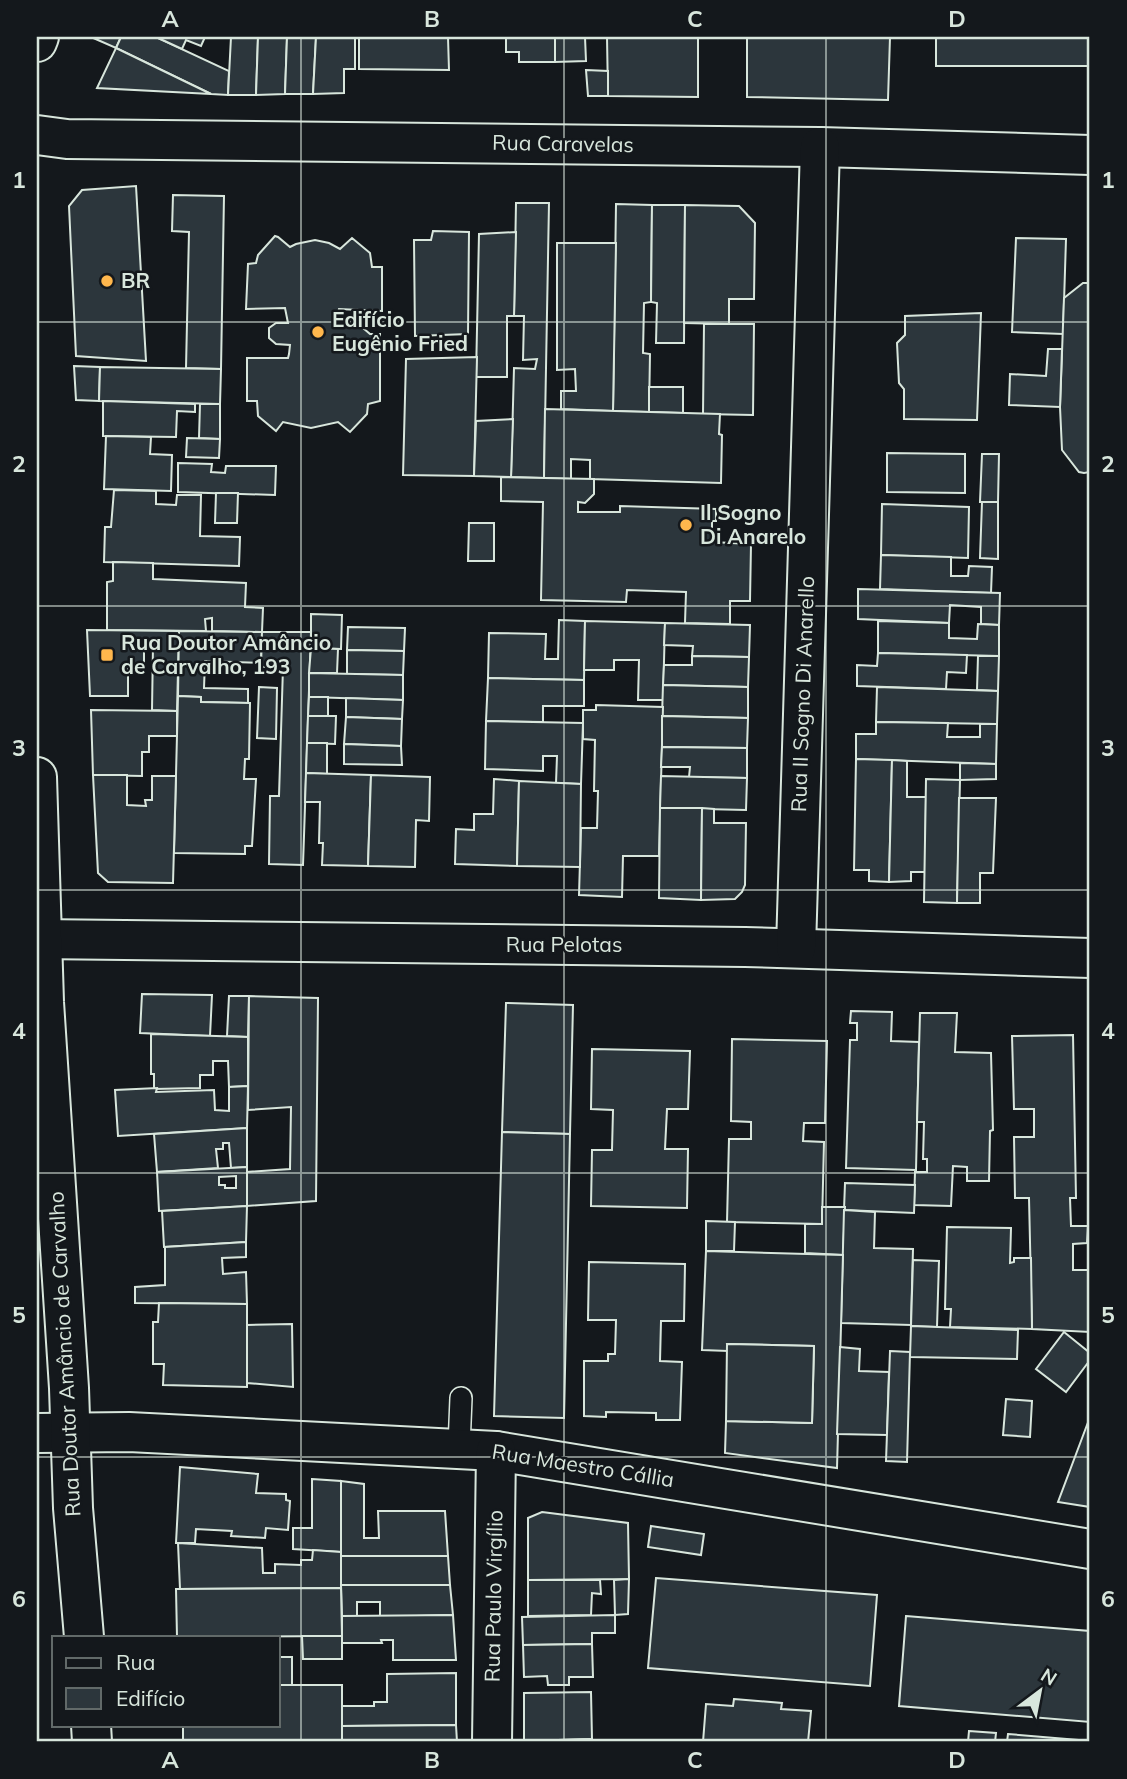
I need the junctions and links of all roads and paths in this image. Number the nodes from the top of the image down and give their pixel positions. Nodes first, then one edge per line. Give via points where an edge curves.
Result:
1 (39, 37) edge
2 (37, 42) edge
3 (37, 135) edge
4 (820, 147) junction
5 (1090, 155) edge
6 (37, 778) edge
7 (39, 939) edge
8 (796, 948) junction
9 (1090, 958) edge
10 (461, 1398) dead end
11 (54, 1432) edge
12 (477, 1449) junction
13 (1090, 1549) edge
14 (84, 1636) edge
15 (492, 1742) edge

1 - 2 street
3 - 4 street, Rua Caravelas via 67,139
4 - 5 street, Rua Caravelas
4 - 8 street, Rua II Sogno Di Anarello
6 - 7 street, Rua Doutor Amâncio de Carvalho
7 - 8 street, Rua Pelotas
7 - 11 street, Rua Doutor Amâncio de Carvalho
8 - 9 street, Rua Pelotas
10 - 12 lane
11 - 12 street, Rua Maestro Cállia via 142,1432
11 - 14 street, Rua Doutor Amâncio de Carvalho via 73,1508
12 - 13 street, Rua Maestro Cállia
12 - 15 street, Rua Paulo Virgílio

